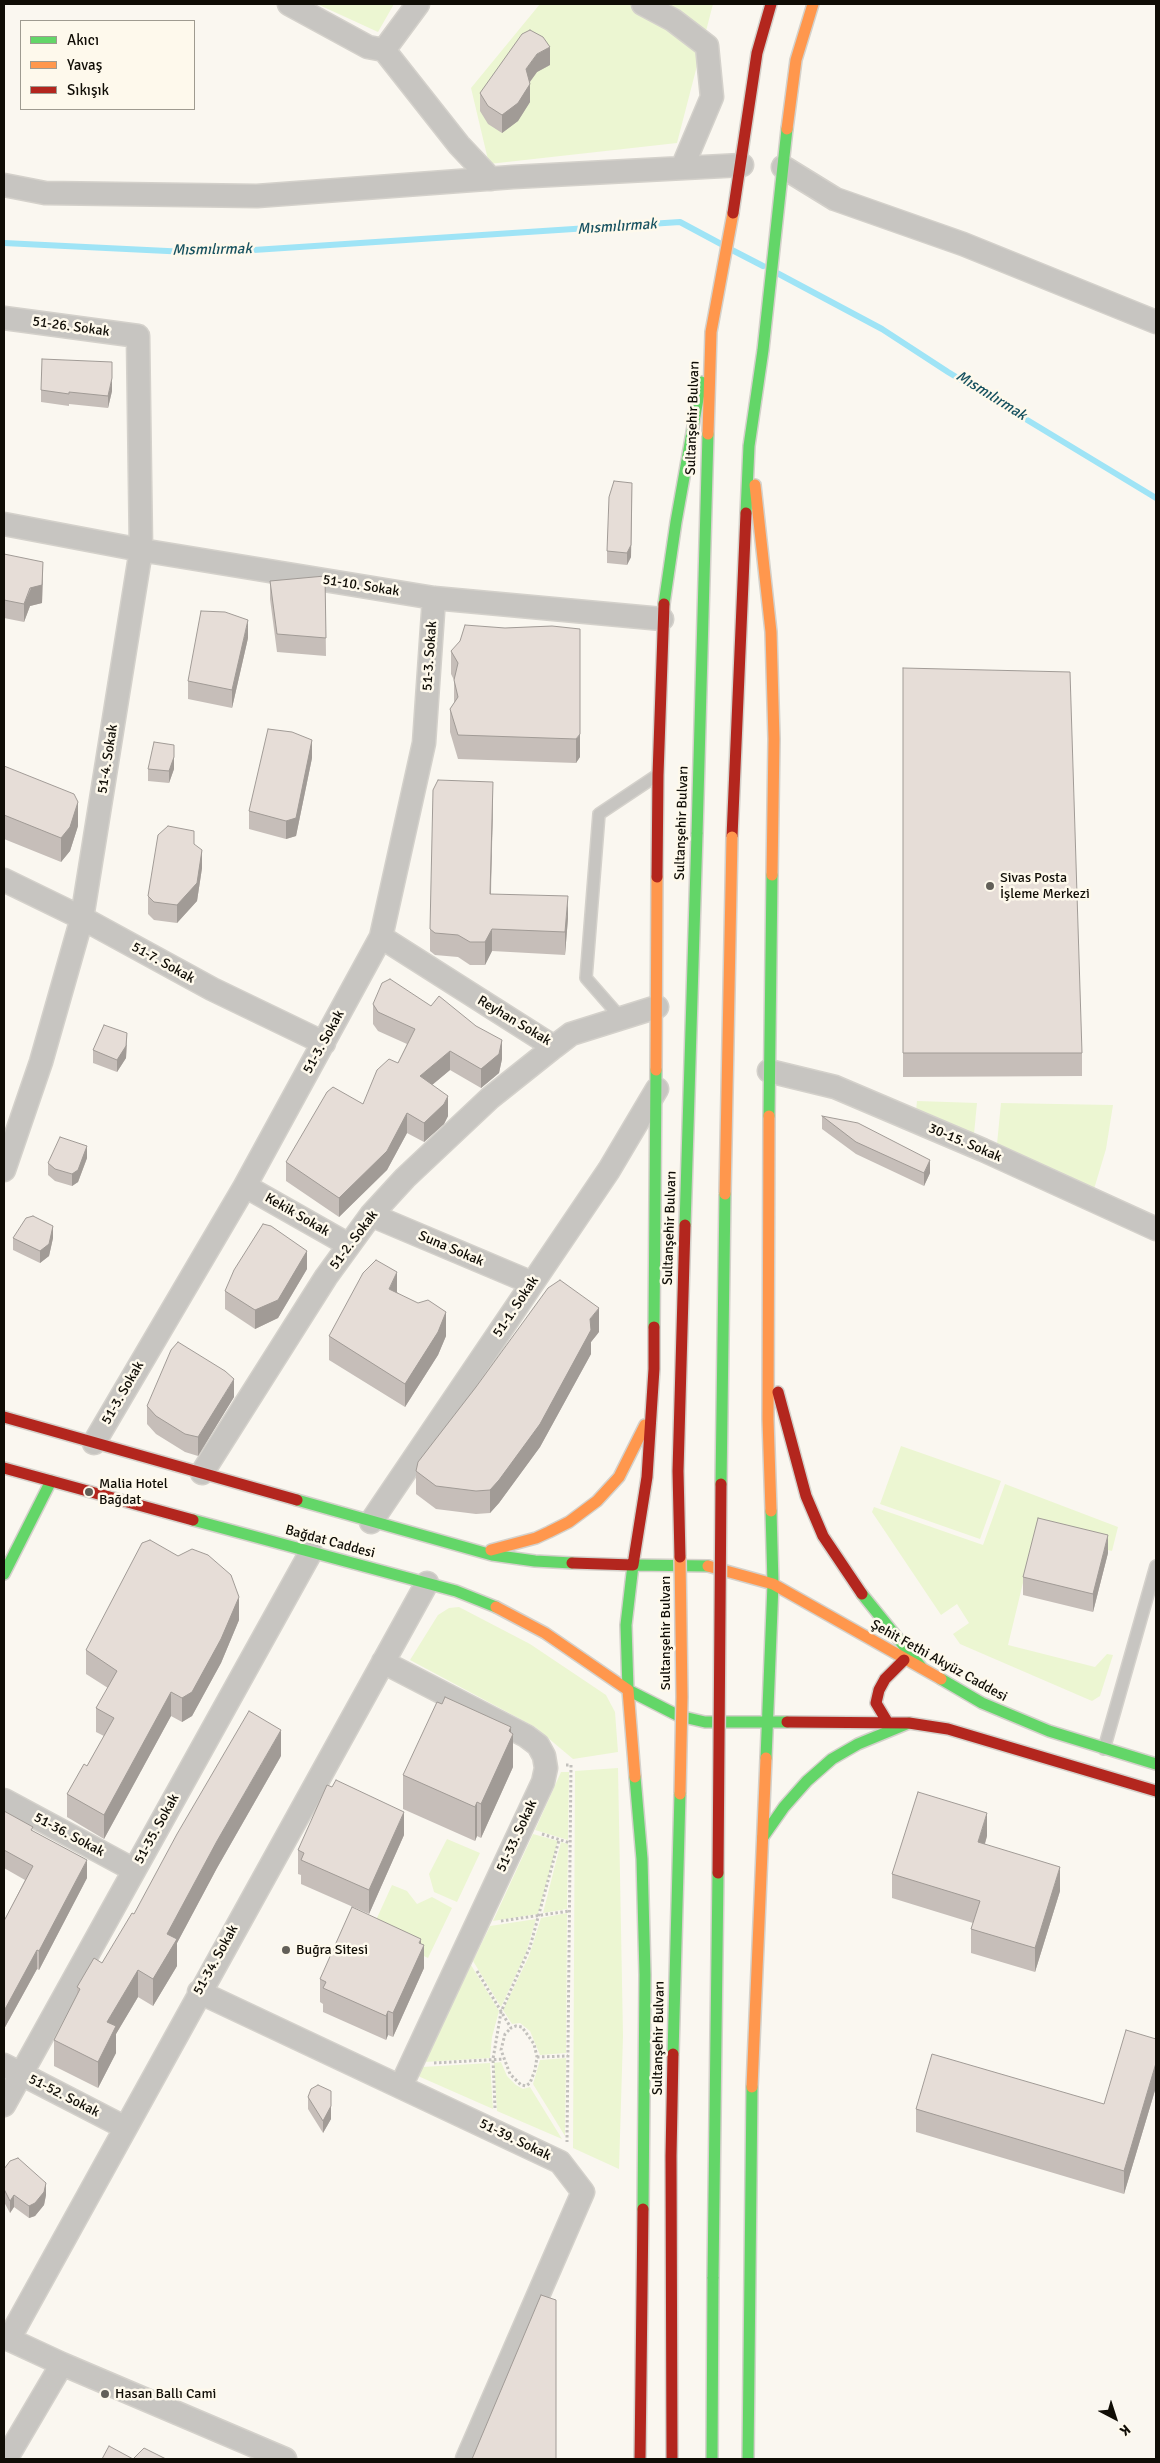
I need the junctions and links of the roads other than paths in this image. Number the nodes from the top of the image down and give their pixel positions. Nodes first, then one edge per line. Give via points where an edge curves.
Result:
1 (289, 4) edge
2 (418, 4) edge
3 (643, 4) edge
4 (770, 4) edge
5 (813, 4) edge
6 (384, 50) junction
7 (742, 165) junction
8 (783, 167) junction
9 (682, 168) junction
10 (491, 179) junction
11 (4, 185) edge
12 (4, 318) edge
13 (1156, 322) edge
14 (711, 332) junction
15 (138, 336) joint
16 (749, 446) junction
17 (4, 524) edge
18 (141, 550) junction
19 (434, 598) junction
20 (662, 619) junction
21 (658, 775) junction
22 (4, 880) edge
23 (82, 918) junction
24 (381, 937) junction
25 (657, 1007) junction
26 (621, 1018) junction
27 (324, 1043) junction
28 (554, 1046) junction
29 (769, 1070) junction
30 (656, 1089) junction
31 (4, 1170) edge
32 (245, 1186) junction
33 (371, 1215) junction
34 (1156, 1229) edge
35 (349, 1245) junction
36 (532, 1283) junction
37 (768, 1357) junction
38 (652, 1410) junction
39 (4, 1418) edge
40 (94, 1443) junction
41 (4, 1468) edge
42 (202, 1473) junction
43 (51, 1481) junction
44 (371, 1522) junction
45 (311, 1552) junction
46 (482, 1553) junction
47 (633, 1565) junction
48 (1156, 1566) edge
49 (4, 1574) edge
50 (427, 1583) junction
51 (773, 1584) junction
52 (904, 1660) junction
53 (383, 1662) junction
54 (925, 1672) junction
55 (628, 1690) junction
56 (767, 1722) junction
57 (888, 1723) junction
58 (909, 1723) junction
59 (1104, 1749) junction
60 (1156, 1764) edge
61 (1156, 1791) edge
62 (4, 1800) edge
63 (763, 1838) junction
64 (134, 1870) junction
65 (199, 1992) junction
66 (12, 2070) edge
67 (401, 2086) junction
68 (4, 2106) edge
69 (124, 2127) junction
70 (6, 2338) edge
71 (62, 2364) junction
72 (6, 2459) edge
73 (285, 2459) edge
74 (467, 2459) edge
75 (640, 2459) edge
76 (672, 2459) edge
77 (712, 2459) edge
78 (748, 2459) edge

1 - 6 street via 368,47
2 - 6 street
3 - 9 street via 673,20 707,46 712,96
4 - 7 main road, Sultanşehir Bulvarı via 757,53
5 - 8 main road via 796,60
6 - 10 street via 459,146
7 - 9 street
7 - 14 main road, Sultanşehir Bulvarı
8 - 13 street via 835,199 962,244
8 - 16 main road via 764,350
9 - 10 street
10 - 11 street via 257,196 45,193
12 - 15 street, 51-26. Sokak
14 - 20 main road via 676,522
14 - 76 main road, Sultanşehir Bulvarı, bridge via 678,1471 682,1697 671,2156
15 - 18 street, 51-4. Sokak
16 - 29 main road via 764,556 773,664
16 - 77 main road, bridge via 732,837 721,1375
17 - 18 street, 51-10. Sokak
18 - 19 street, 51-10. Sokak
18 - 23 street, 51-4. Sokak
19 - 20 street, 51-10. Sokak
19 - 24 street, 51-3. Sokak via 424,743
20 - 21 main road
21 - 25 main road
21 - 26 lane via 598,814 586,978
22 - 23 street, 51-7. Sokak
23 - 27 street, 51-7. Sokak via 212,989
23 - 31 street, 51-4. Sokak via 41,1062
24 - 27 street, 51-3. Sokak
24 - 28 street, Reyhan Sokak
25 - 26 street, Reyhan Sokak
25 - 30 main road
26 - 28 street, Reyhan Sokak via 570,1034
27 - 32 street, 51-3. Sokak
28 - 33 street, 51-2. Sokak via 490,1098 405,1178
29 - 34 street, 30-15. Sokak via 836,1087
29 - 37 main road
30 - 36 street, 51-1. Sokak via 610,1170
30 - 38 main road
32 - 35 street, Kekik Sokak
32 - 40 street, 51-3. Sokak
33 - 35 street, 51-2. Sokak
33 - 36 street, Suna Sokak
35 - 42 street, 51-2. Sokak
36 - 44 street, 51-1. Sokak
37 - 51 main road
37 - 54 main road via 806,1496 823,1536 871,1607
38 - 46 main road via 619,1477 598,1501 569,1522 536,1538
38 - 47 main road via 647,1477
39 - 40 main road
40 - 42 main road
41 - 43 main road, Bağdat Caddesi
42 - 44 main road
43 - 45 main road, Bağdat Caddesi
43 - 49 main road
44 - 46 main road
45 - 50 main road, Bağdat Caddesi
45 - 64 street, 51-35. Sokak
46 - 47 main road via 514,1559
47 - 51 main road, Şehit Fethi Akyüz Caddesi via 701,1564
47 - 55 main road via 626,1625
48 - 59 lane
50 - 53 street, 51-34. Sokak
50 - 55 main road, Bağdat Caddesi via 512,1614 580,1655
51 - 52 main road, Şehit Fethi Akyüz Caddesi
51 - 56 main road
52 - 54 main road, Şehit Fethi Akyüz Caddesi
52 - 57 main road via 879,1690 876,1704
53 - 65 street, 51-34. Sokak
53 - 67 street, 51-33. Sokak via 526,1736 538,1745 546,1768 543,1782
54 - 59 main road, Şehit Fethi Akyüz Caddesi via 1011,1716
55 - 56 main road, Bağdat Caddesi via 679,1716 705,1722
55 - 75 main road via 642,1859 645,1957
56 - 57 main road
56 - 63 main road
57 - 58 main road
58 - 61 main road via 971,1734
58 - 63 main road via 858,1744 832,1759 784,1807
59 - 60 main road, Şehit Fethi Akyüz Caddesi
62 - 64 street, 51-36. Sokak
63 - 78 main road via 752,2105
64 - 66 street, 51-35. Sokak
65 - 67 street, 51-39. Sokak
65 - 69 street, 51-34. Sokak
66 - 68 street, 51-35. Sokak
66 - 69 street, 51-52. Sokak
67 - 74 street, 51-39. Sokak via 560,2162 583,2192
69 - 70 street, 51-34. Sokak
70 - 71 street
71 - 72 street
71 - 73 street

